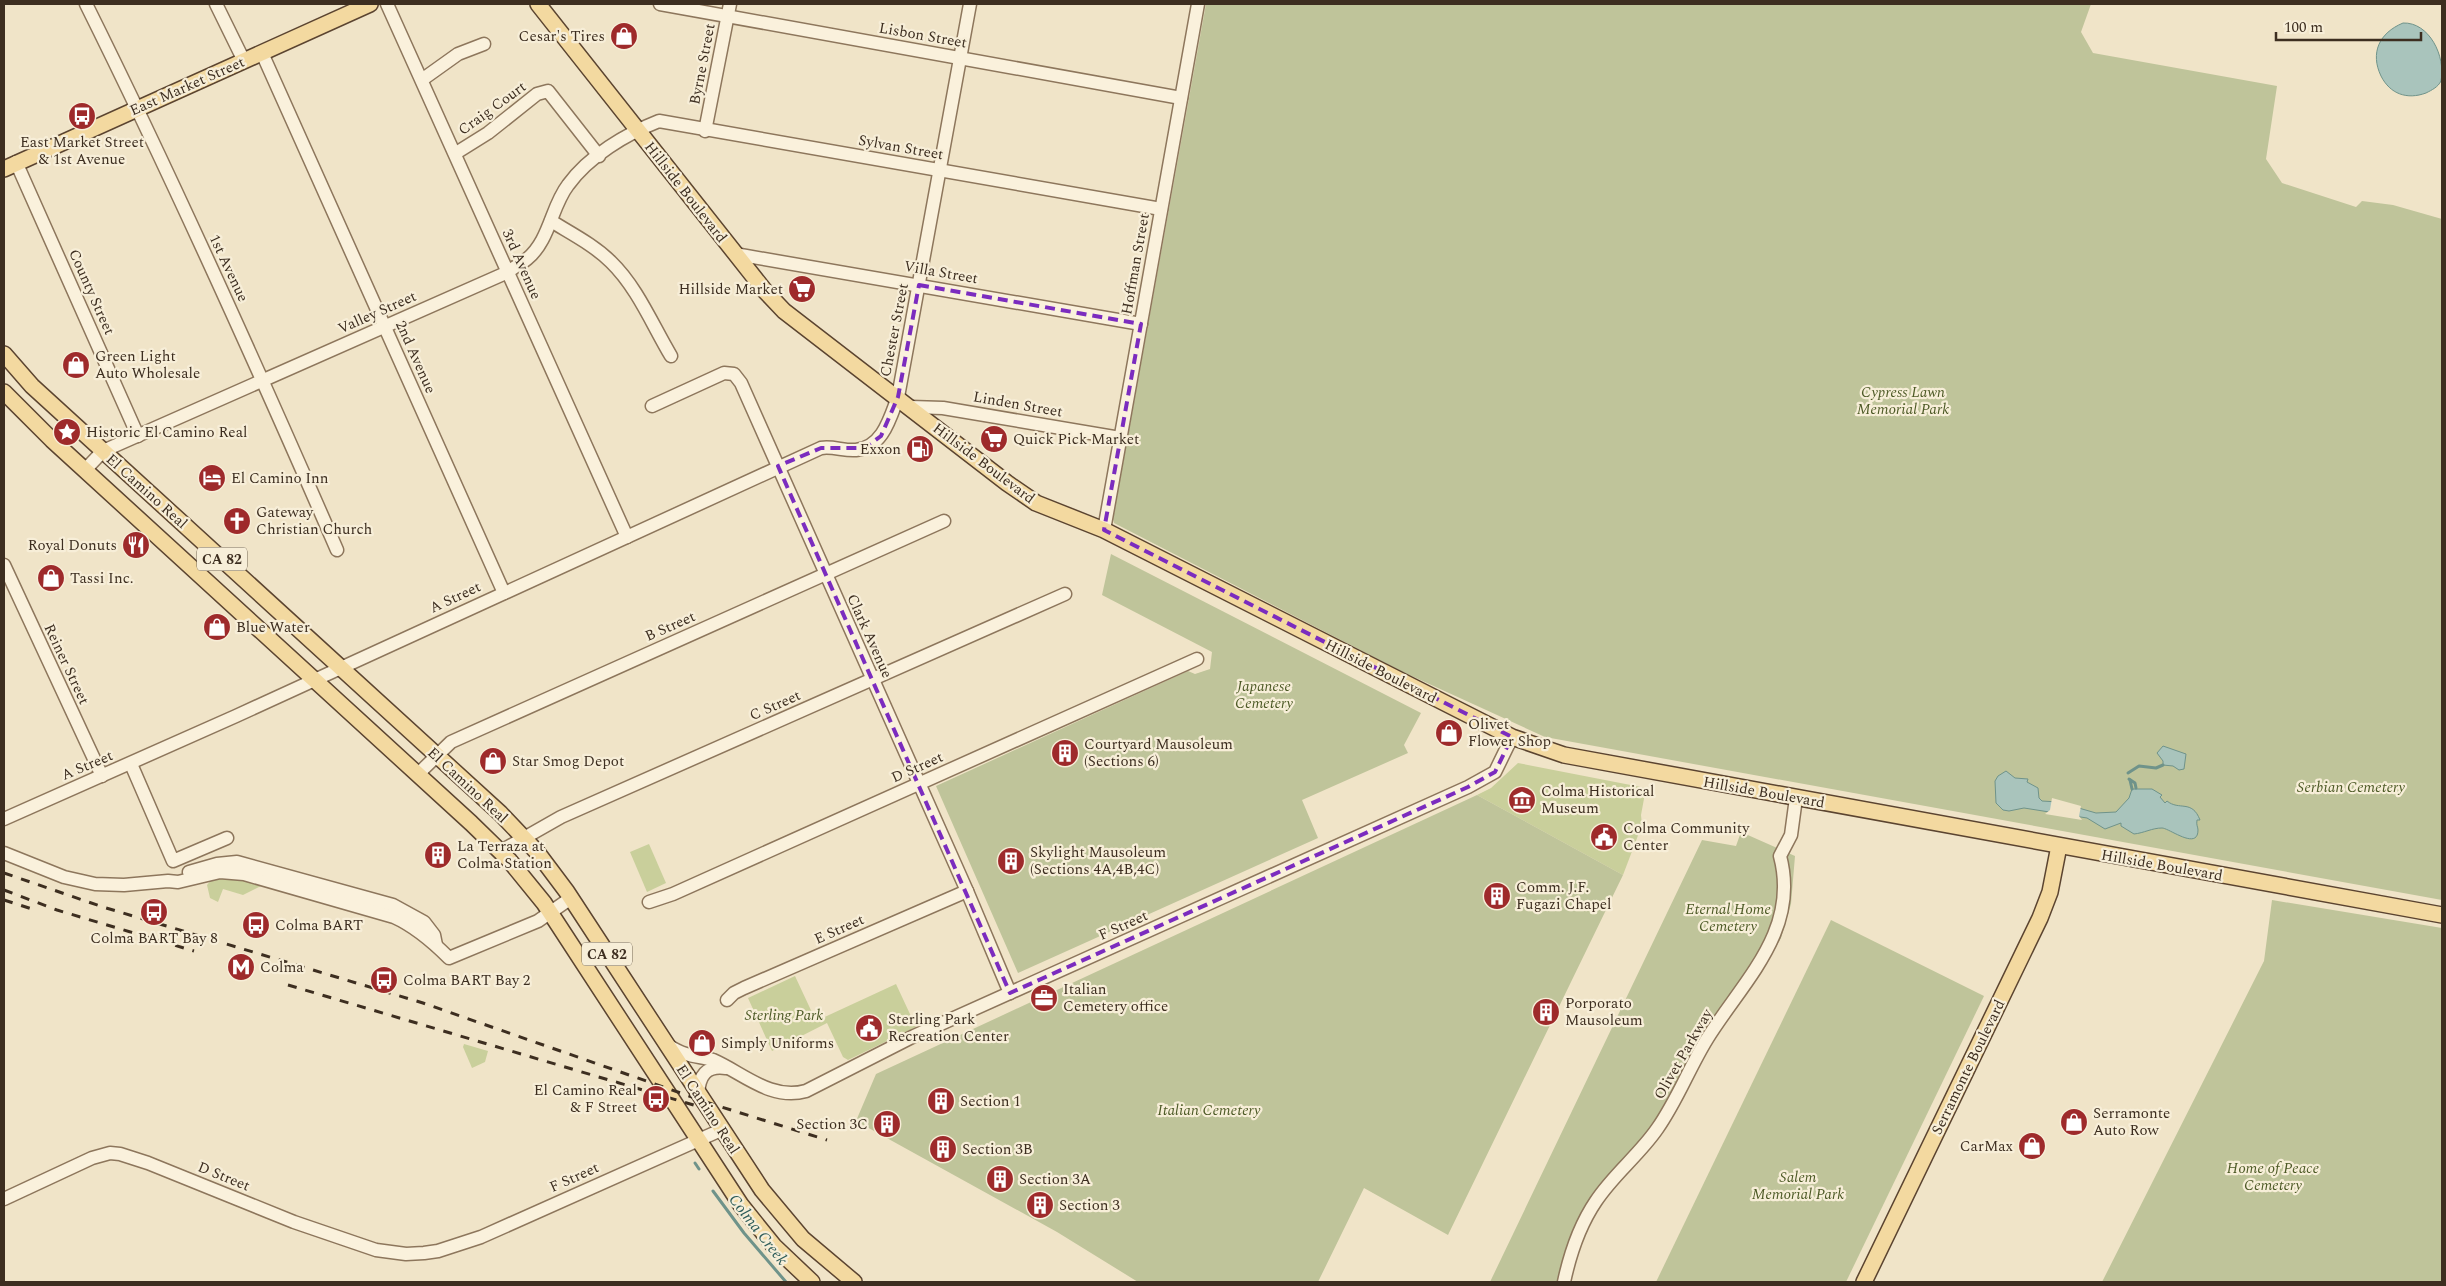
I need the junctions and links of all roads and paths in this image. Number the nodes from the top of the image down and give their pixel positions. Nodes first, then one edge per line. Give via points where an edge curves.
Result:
1 (86, 4) edge
2 (216, 4) edge
3 (370, 4) edge
4 (388, 4) edge
5 (540, 4) edge
6 (660, 4) edge
7 (970, 4) edge
8 (1198, 4) edge
9 (348, 8) edge
10 (729, 10) edge
11 (484, 44) dead end
12 (262, 53) junction
13 (960, 58) junction
14 (244, 60) junction
15 (423, 79) junction
16 (1181, 98) junction
17 (138, 109) junction
18 (638, 130) junction
19 (705, 131) junction
20 (456, 154) junction
21 (599, 156) junction
22 (10, 165) edge
23 (940, 170) junction
24 (1161, 210) junction
25 (551, 221) junction
26 (735, 254) junction
27 (508, 272) junction
28 (919, 285) junction
29 (1141, 324) junction
30 (384, 327) junction
31 (4, 354) edge
32 (671, 356) dead end
33 (263, 381) junction
34 (4, 392) edge
35 (898, 397) junction
36 (652, 406) dead end
37 (911, 407) junction
38 (138, 436) junction
39 (1120, 438) junction
40 (103, 451) junction
41 (778, 466) junction
42 (85, 470) junction
43 (944, 521) dead end
44 (1104, 530) junction
45 (627, 537) junction
46 (337, 550) dead end
47 (4, 565) edge
48 (825, 574) junction
49 (504, 593) junction
50 (1065, 594) dead end
51 (1197, 659) dead end
52 (341, 668) junction
53 (872, 679) junction
54 (315, 680) junction
55 (1512, 737) junction
56 (436, 756) junction
57 (131, 764) junction
58 (418, 774) junction
59 (102, 776) junction
60 (919, 784) junction
61 (1796, 798) junction
62 (4, 819) edge
63 (523, 837) junction
64 (226, 838) dead end
65 (2059, 846) junction
66 (501, 851) junction
67 (4, 853) edge
68 (967, 890) junction
69 (571, 898) junction
70 (649, 902) dead end
71 (550, 913) junction
72 (2442, 915) edge
73 (1010, 993) junction
74 (727, 1000) dead end
75 (666, 1044) junction
76 (728, 1069) junction
77 (698, 1094) junction
78 (721, 1130) junction
79 (697, 1140) junction
80 (4, 1199) edge
81 (438, 1251) joint
82 (812, 1282) edge
83 (854, 1282) edge
84 (1564, 1282) edge
85 (1864, 1282) edge

1 - 17 street, 1st Avenue
2 - 14 street
3 - 9 main road, East Market Street
4 - 15 street, 3rd Avenue
5 - 18 main road, Hillside Boulevard
6 - 10 street, Lisbon Street
7 - 13 street, Chester Street
8 - 16 street, Hoffman Street
9 - 12 main road, East Market Street
10 - 13 street, Lisbon Street
10 - 19 street, Byrne Street
11 - 15 street via 466,49
12 - 14 main road, East Market Street
12 - 30 street, 2nd Avenue
13 - 16 street, Lisbon Street
13 - 23 street, Chester Street
14 - 17 main road, East Market Street
15 - 20 street, 3rd Avenue
16 - 24 street, Hoffman Street
17 - 22 main road, East Market Street
17 - 33 street, 1st Avenue
18 - 19 street, Sylvan Street via 658,121
18 - 21 street, Valley Street
18 - 26 main road, Hillside Boulevard
19 - 23 street, Sylvan Street
20 - 21 street, Craig Court via 537,94 548,91
20 - 27 street, 3rd Avenue
21 - 25 street, Valley Street via 568,185 558,200
22 - 38 street, County Street
23 - 24 street, Sylvan Street
23 - 28 street, Chester Street
24 - 29 street, Hoffman Street
25 - 27 street, Valley Street via 539,245 528,258
25 - 32 street via 611,262 626,280
26 - 28 street, Villa Street
26 - 35 main road, Hillside Boulevard via 784,311
27 - 30 street, Valley Street
27 - 45 street, 3rd Avenue
28 - 29 street, Villa Street
28 - 35 street, Chester Street
29 - 39 street, Hoffman Street
30 - 33 street, Valley Street
30 - 49 street, 2nd Avenue
31 - 40 main road, El Camino Real / CA 82 via 25,379
33 - 38 street, Valley Street
33 - 46 street, 1st Avenue
34 - 42 main road, El Camino Real / CA 82
35 - 37 main road, Hillside Boulevard
35 - 41 street, A Street via 887,428 874,443 856,450 831,446 820,448
36 - 41 street, Clark Avenue via 724,373 734,374
37 - 39 street, Linden Street via 943,408
37 - 44 main road, Hillside Boulevard via 1036,503
38 - 40 street, Valley Street
39 - 44 street, Hoffman Street
40 - 42 street, Valley Street
40 - 52 main road, El Camino Real / CA 82
41 - 45 street, A Street
41 - 48 street, Clark Avenue
42 - 54 main road, El Camino Real / CA 82
43 - 48 street, B Street
44 - 55 main road, Hillside Boulevard
45 - 49 street, A Street
47 - 59 street, Reiner Street
48 - 53 street, Clark Avenue
48 - 56 street, B Street via 451,742
49 - 52 street, A Street
50 - 53 street, C Street
51 - 60 street, D Street
52 - 54 street, A Street
52 - 56 main road, El Camino Real / CA 82
53 - 60 street, Clark Avenue
53 - 63 street, C Street
54 - 57 street, A Street
54 - 58 main road, El Camino Real / CA 82
55 - 61 main road, Hillside Boulevard via 1564,755
55 - 73 street, F Street via 1495,772 1468,787
56 - 58 street, B Street
56 - 63 main road, El Camino Real / CA 82
57 - 59 street, A Street
57 - 64 street via 173,861
58 - 66 main road, El Camino Real / CA 82
59 - 62 street, A Street
60 - 68 street, Clark Avenue
60 - 70 street, D Street
61 - 65 main road, Hillside Boulevard
61 - 84 street, Olivet Parkway via 1791,835 1780,856 1785,894 1768,948 1708,1038 1658,1129 1596,1200 1578,1234
63 - 66 street, C Street
63 - 69 main road, El Camino Real / CA 82
65 - 72 main road, Hillside Boulevard
65 - 85 main road, Serramonte Boulevard via 2050,892 2040,918
66 - 71 main road, El Camino Real / CA 82
67 - 71 street via 64,877 95,884 168,881 179,874 217,864 247,864 393,905 424,922 434,935 436,945 449,958
68 - 73 street, Clark Avenue
68 - 74 street, E Street via 744,988
69 - 71 street
69 - 75 main road, El Camino Real / CA 82
71 - 79 main road, El Camino Real / CA 82
73 - 76 street, F Street via 796,1094 761,1086
75 - 76 street, F Street via 688,1055 713,1060
75 - 77 main road, El Camino Real / CA 82
76 - 77 street via 709,1068 701,1077
77 - 78 main road, El Camino Real / CA 82
78 - 79 street, F Street
78 - 83 main road, El Camino Real / CA 82 via 782,1216 819,1254
79 - 81 street, F Street via 481,1237
79 - 82 main road, El Camino Real / CA 82 via 753,1222
80 - 81 street, D Street via 92,1158 120,1154 294,1222 376,1250 406,1254

